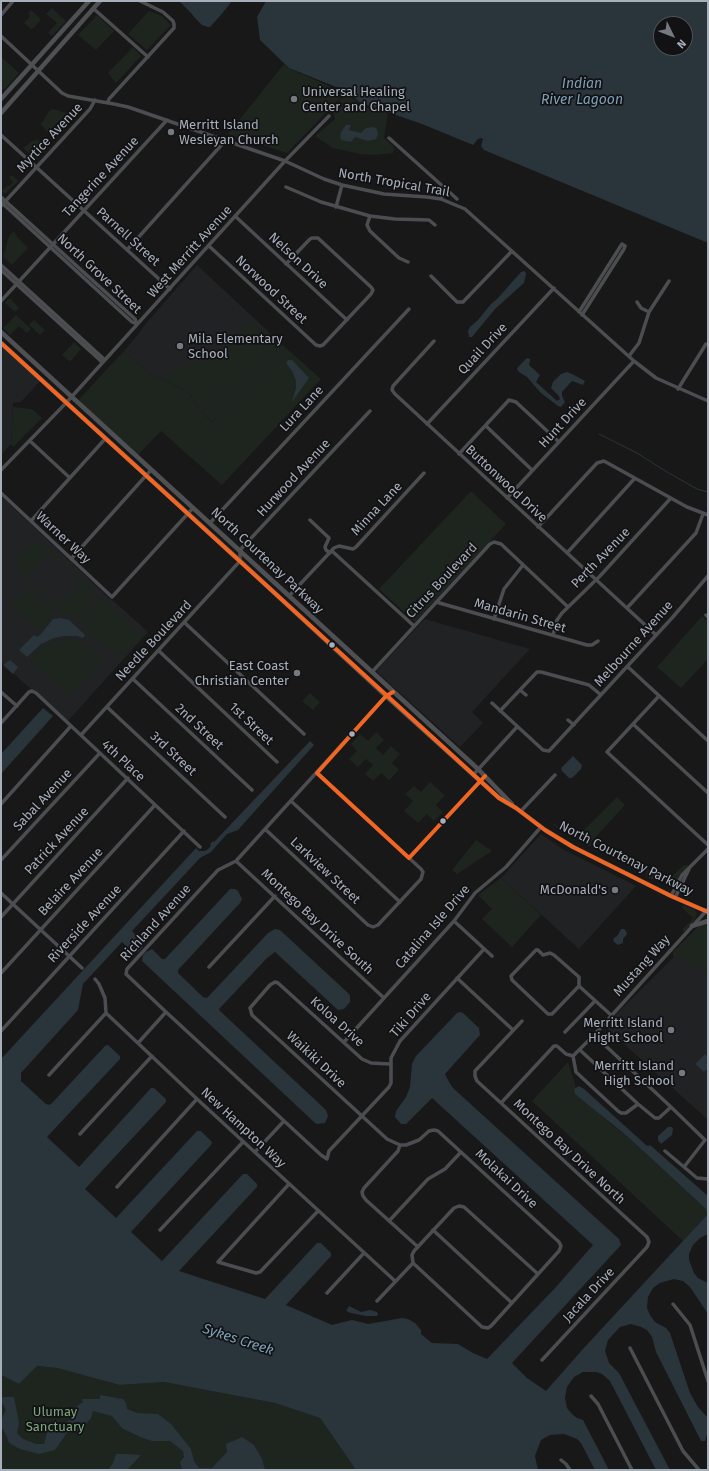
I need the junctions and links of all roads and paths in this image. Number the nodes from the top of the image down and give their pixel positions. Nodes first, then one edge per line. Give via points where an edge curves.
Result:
1 (13, 1) edge
2 (89, 1) edge
3 (100, 1) edge
4 (140, 1) edge
5 (94, 8) junction
6 (1, 15) edge
7 (1, 36) edge
8 (148, 57) junction
9 (31, 65) junction
10 (39, 71) junction
11 (1, 99) edge
12 (96, 100) junction
13 (108, 102) junction
14 (1, 113) edge
15 (329, 116) dead end
16 (167, 120) junction
17 (1, 135) edge
18 (389, 138) dead end
19 (225, 141) junction
20 (277, 158) junction
21 (285, 161) junction
22 (36, 167) junction
23 (277, 170) junction
24 (342, 185) junction
25 (286, 186) dead end
26 (446, 188) junction
27 (1, 197) edge
28 (441, 199) junction
29 (457, 199) dead end
30 (3, 203) edge
31 (336, 207) junction
32 (84, 210) junction
33 (235, 216) junction
34 (370, 216) junction
35 (435, 225) dead end
36 (51, 245) junction
37 (209, 246) junction
38 (127, 250) junction
39 (512, 251) junction
40 (408, 262) dead end
41 (286, 264) junction
42 (1, 265) edge
43 (1, 270) edge
44 (431, 276) dead end
45 (603, 278) junction
46 (669, 281) dead end
47 (18, 282) junction
48 (554, 288) junction
49 (170, 289) junction
50 (1, 301) edge
51 (637, 302) dead end
52 (409, 309) dead end
53 (649, 312) junction
54 (581, 313) junction
55 (347, 320) junction
56 (136, 324) junction
57 (1, 332) edge
58 (434, 341) dead end
59 (1, 343) edge
60 (706, 344) dead end
61 (10, 352) junction
62 (26, 355) junction
63 (629, 356) junction
64 (19, 360) junction
65 (103, 361) junction
66 (634, 361) junction
67 (34, 363) junction
68 (678, 389) junction
69 (72, 397) junction
70 (708, 401) edge
71 (66, 403) junction
72 (370, 411) dead end
73 (428, 424) junction
74 (486, 426) junction
75 (105, 439) junction
76 (30, 441) junction
77 (559, 442) junction
78 (459, 454) junction
79 (1, 470) edge
80 (152, 470) junction
81 (532, 470) junction
82 (424, 473) dead end
83 (146, 476) junction
84 (70, 478) junction
85 (635, 478) junction
86 (1, 493) edge
87 (507, 498) junction
88 (670, 499) junction
89 (193, 508) junction
90 (188, 514) junction
91 (703, 514) junction
92 (708, 515) edge
93 (310, 520) dead end
94 (30, 521) junction
95 (210, 523) junction
96 (538, 527) junction
97 (240, 550) junction
98 (331, 552) junction
99 (567, 553) junction
100 (71, 559) junction
101 (240, 561) junction
102 (523, 565) junction
103 (708, 576) edge
104 (595, 579) junction
105 (289, 596) junction
106 (436, 602) junction
107 (568, 607) junction
108 (626, 608) junction
109 (494, 618) junction
110 (185, 623) junction
111 (414, 626) junction
112 (553, 635) junction
113 (656, 636) junction
114 (598, 641) dead end
115 (159, 651) junction
116 (628, 666) junction
117 (372, 672) junction
118 (133, 678) junction
119 (520, 690) junction
120 (1, 692) edge
121 (393, 692) junction
122 (526, 695) dead end
123 (600, 695) junction
124 (386, 696) junction
125 (659, 696) junction
126 (492, 703) dead end
127 (17, 706) junction
128 (107, 706) junction
129 (500, 711) junction
130 (568, 720) dead end
131 (1, 724) edge
132 (633, 724) junction
133 (574, 725) junction
134 (71, 726) junction
135 (518, 727) junction
136 (304, 734) dead end
137 (81, 735) junction
138 (708, 741) edge
139 (100, 753) junction
140 (278, 762) dead end
141 (478, 769) junction
142 (317, 773) junction
143 (473, 775) junction
144 (555, 775) dead end
145 (485, 776) junction
146 (128, 778) junction
147 (480, 781) junction
148 (252, 790) dead end
149 (708, 793) edge
150 (291, 801) junction
151 (1, 804) edge
152 (156, 805) junction
153 (518, 810) junction
154 (225, 817) dead end
155 (541, 827) junction
156 (265, 829) junction
157 (184, 831) junction
158 (708, 845) edge
159 (200, 847) dead end
160 (708, 848) edge
161 (409, 858) junction
162 (1, 860) edge
163 (236, 861) junction
164 (1, 892) edge
165 (275, 896) junction
166 (673, 897) junction
167 (400, 902) junction
168 (13, 904) junction
169 (707, 911) edge
170 (1, 917) edge
171 (454, 921) junction
172 (708, 921) edge
173 (692, 926) junction
174 (41, 929) junction
175 (484, 949) junction
176 (69, 956) junction
177 (492, 956) dead end
178 (208, 967) dead end
179 (82, 968) dead end
180 (1, 974) edge
181 (457, 978) junction
182 (95, 979) dead end
183 (275, 982) joint
184 (579, 986) junction
185 (384, 998) junction
186 (595, 1001) junction
187 (166, 1012) junction
188 (106, 1013) junction
189 (611, 1015) junction
190 (522, 1021) dead end
191 (514, 1030) junction
192 (1, 1031) edge
193 (565, 1032) dead end
194 (594, 1035) junction
195 (344, 1042) junction
196 (138, 1043) junction
197 (580, 1050) junction
198 (152, 1056) junction
199 (573, 1056) junction
200 (390, 1064) junction
201 (49, 1074) dead end
202 (197, 1099) junction
203 (501, 1103) junction
204 (638, 1104) junction
205 (671, 1107) junction
206 (362, 1116) junction
207 (284, 1121) junction
208 (80, 1134) dead end
209 (706, 1141) edge
210 (244, 1142) junction
211 (400, 1145) junction
212 (665, 1151) dead end
213 (255, 1152) junction
214 (461, 1152) junction
215 (327, 1159) joint
216 (684, 1167) junction
217 (708, 1179) edge
218 (289, 1184) junction
219 (117, 1187) dead end
220 (318, 1211) junction
221 (389, 1221) junction
222 (160, 1230) dead end
223 (433, 1230) junction
224 (649, 1242) joint
225 (418, 1247) junction
226 (364, 1253) junction
227 (413, 1263) junction
228 (538, 1274) junction
229 (395, 1281) junction
230 (327, 1293) dead end
231 (376, 1301) dead end
232 (512, 1303) junction
233 (673, 1304) dead end
234 (630, 1348) dead end
235 (542, 1360) dead end
236 (708, 1381) edge
237 (590, 1396) dead end
238 (561, 1460) dead end
239 (570, 1470) edge
240 (632, 1470) edge
241 (699, 1470) edge

1 - 6 street
2 - 9 main road
3 - 5 main road
4 - 8 street via 163,12 174,24 172,31
5 - 8 street
5 - 10 main road
7 - 9 street, North Tropical Trail
8 - 13 street
9 - 10 street, North Tropical Trail
9 - 11 main road
10 - 12 street, North Tropical Trail via 62,93
10 - 14 main road
12 - 13 street, North Tropical Trail
12 - 22 street, Myrtice Avenue
13 - 16 street, North Tropical Trail
15 - 21 street, West Merritt Avenue
16 - 19 street, North Tropical Trail
16 - 32 street, Tangerine Avenue
17 - 22 street, Parnell Street
18 - 26 street
19 - 20 street, North Tropical Trail
19 - 38 street
20 - 21 street, North Tropical Trail
20 - 23 street
21 - 23 street, West Merritt Avenue
21 - 24 street, North Tropical Trail
22 - 30 street, Myrtice Avenue
22 - 32 street, Parnell Street
23 - 33 street, West Merritt Avenue
24 - 28 street, North Tropical Trail via 384,194
24 - 31 street
25 - 31 street via 314,200
26 - 28 street
26 - 29 street
27 - 30 street, North Grove Street
28 - 39 street, North Tropical Trail via 469,212
30 - 36 street, North Grove Street
31 - 34 street
32 - 36 street, Tangerine Avenue
32 - 38 street, Parnell Street
33 - 37 street, West Merritt Avenue
33 - 41 street, Nelson Drive
34 - 35 street via 429,220
34 - 40 street via 367,225 370,231 399,258
36 - 47 street, Tangerine Avenue
36 - 56 street, North Grove Street
37 - 49 street, West Merritt Avenue
37 - 55 street, Norwood Street via 316,345 323,345
38 - 49 street, Parnell Street
39 - 44 street via 463,302 457,302
39 - 48 street, North Tropical Trail
41 - 55 street, Nelson Drive
41 - 55 street via 310,239 318,238 372,290
42 - 47 street
43 - 47 street
45 - 45 street via 624,249 625,246 622,244
45 - 54 street
46 - 53 street
47 - 50 street, Tangerine Avenue
47 - 65 street
48 - 54 street, North Tropical Trail
48 - 73 street, Quail Drive
49 - 56 street, West Merritt Avenue
51 - 53 street via 641,308
52 - 95 street, Lura Lane
53 - 63 street via 639,344
54 - 63 street, North Tropical Trail
56 - 65 street, West Merritt Avenue
57 - 62 main road, North Courtenay Parkway
58 - 73 street, Buttonwood Drive via 392,390
59 - 61 main road, North Courtenay Parkway
60 - 68 street
61 - 62 main road via 20,356
61 - 64 main road, North Courtenay Parkway
62 - 67 main road, North Courtenay Parkway
63 - 66 street, North Tropical Trail
64 - 67 main road
64 - 71 main road, North Courtenay Parkway
65 - 69 street, West Merritt Avenue
66 - 68 street, North Tropical Trail via 656,378
66 - 77 street, Hunt Drive
67 - 69 main road, North Courtenay Parkway
68 - 70 street, North Tropical Trail
69 - 71 street, West Merritt Avenue
69 - 80 main road, North Courtenay Parkway
71 - 75 main road, North Courtenay Parkway
71 - 76 street, West Merritt Avenue
72 - 97 street, Hurwood Avenue
73 - 78 street, Buttonwood Drive
74 - 77 street via 510,400
74 - 78 street
74 - 81 street
75 - 83 main road, North Courtenay Parkway
75 - 84 street
76 - 79 street, West Merritt Avenue
76 - 84 street
77 - 81 street, Hunt Drive
78 - 87 street, Buttonwood Drive
80 - 83 street
80 - 89 main road, North Courtenay Parkway
81 - 87 street, Hunt Drive
82 - 98 street, Minna Lane via 356,547 350,549 339,546
83 - 90 main road, North Courtenay Parkway
83 - 100 street
84 - 94 street
85 - 88 street
85 - 96 street via 606,462 597,463
85 - 99 street
86 - 94 street, Warner Way
87 - 96 street, Buttonwood Drive
88 - 91 street
88 - 104 street, Perth Avenue
89 - 90 street
89 - 95 main road, North Courtenay Parkway
90 - 100 street, Warner Way via 112,597
90 - 101 main road, North Courtenay Parkway
91 - 92 street
91 - 108 street via 696,533
93 - 98 street via 329,538 325,547
94 - 100 street, Warner Way
95 - 97 main road, North Courtenay Parkway
96 - 99 street, Buttonwood Drive
97 - 101 street
97 - 105 main road, North Courtenay Parkway
98 - 105 street
98 - 111 street
99 - 104 street, Buttonwood Drive
101 - 110 street, Needle Boulevard
101 - 124 main road, North Courtenay Parkway
102 - 106 street, Citrus Boulevard via 501,544 494,542
102 - 107 street, Citrus Boulevard
102 - 109 street via 504,590
103 - 113 street, Melbourne Avenue
104 - 107 street, Perth Avenue
104 - 108 street, Buttonwood Drive
105 - 117 main road, North Courtenay Parkway
106 - 109 street, Mandarin Street
106 - 111 street, Citrus Boulevard
107 - 112 street, Perth Avenue via 558,620
108 - 113 street, Buttonwood Drive
109 - 112 street, Mandarin Street
110 - 115 street, Needle Boulevard
110 - 136 street
111 - 117 street, Citrus Boulevard
112 - 114 street, Mandarin Street via 587,645
113 - 116 street, Melbourne Avenue
115 - 118 street, Needle Boulevard
115 - 140 street, 1st Street
116 - 123 street, Melbourne Avenue
116 - 125 street
117 - 121 main road, North Courtenay Parkway
118 - 128 street, Needle Boulevard
118 - 148 street, 2nd Street
119 - 122 street
119 - 123 street via 534,674 541,672 589,686
119 - 129 street
120 - 127 street
121 - 124 street, Richland Avenue
121 - 141 main road, North Courtenay Parkway
123 - 133 street, Melbourne Avenue
124 - 142 street, Richland Avenue
124 - 143 main road, North Courtenay Parkway
125 - 132 street
125 - 138 street
126 - 129 street
127 - 131 street
127 - 134 street, 4th Place via 32,691
128 - 137 street, Needle Boulevard
128 - 154 street, 3rd Street
129 - 135 street
130 - 133 street
132 - 149 street
132 - 158 street via 607,752
133 - 135 street, Melbourne Avenue via 547,751
134 - 137 street, 4th Place
134 - 151 street
135 - 141 street
137 - 139 street, 4th Place
139 - 146 street, 4th Place
139 - 162 street, Sabal Avenue
141 - 143 street
141 - 145 main road, North Courtenay Parkway
142 - 150 street, Richland Avenue
142 - 161 street
143 - 147 main road, North Courtenay Parkway
144 - 153 street
145 - 147 street
145 - 153 main road, North Courtenay Parkway
146 - 152 street, 4th Place
146 - 168 street, Patrick Avenue
147 - 153 main road, North Courtenay Parkway
147 - 161 street
150 - 156 street, Richland Avenue
150 - 167 street
152 - 157 street, 4th Place
152 - 174 street, Belaire Avenue
153 - 155 main road, North Courtenay Parkway
155 - 166 main road, North Courtenay Parkway via 591,857
155 - 171 street, Catalina Isle Drive via 506,867 475,893
156 - 163 street, Richland Avenue
156 - 167 street, Larkview Street via 368,925 378,925
157 - 159 street, 4th Place
157 - 176 street, Riverside Avenue
160 - 166 street via 682,875
161 - 167 street via 423,874
163 - 165 street, Montego Bay Drive South
163 - 187 street, Richland Avenue via 221,868 127,969 126,974
164 - 168 street
165 - 178 street
165 - 185 street, Montego Bay Drive South
166 - 169 main road, North Courtenay Parkway
168 - 170 street, Patrick Avenue
168 - 174 street
169 - 173 street, Mustang Way
171 - 175 street
171 - 185 street, Catalina Isle Drive
172 - 173 main road
173 - 189 street, Mustang Way
174 - 176 street
174 - 180 street, Belaire Avenue
175 - 177 street
175 - 181 street, Tiki Drive
176 - 179 street
176 - 192 street, Riverside Avenue
181 - 191 street
181 - 200 street, Tiki Drive via 400,1041
182 - 188 street via 105,998
183 - 195 street, Koloa Drive
183 - 206 street, Waikiki Drive via 251,1005 252,1014
184 - 184 street via 579,977 554,954 543,955 538,950 511,976 512,980 548,1014 552,1014
184 - 186 street
185 - 195 street, Catalina Isle Drive
186 - 189 street
186 - 193 street
187 - 196 street
187 - 207 street, Richland Avenue
188 - 196 street, New Hampton Way
188 - 201 street
189 - 194 street, Mustang Way
190 - 191 street
191 - 203 street, Montego Bay Drive North via 476,1071 475,1076 477,1081
194 - 197 street, Mustang Way
194 - 205 street
195 - 200 street, Koloa Drive via 366,1061
196 - 198 street, New Hampton Way
197 - 199 street, Mustang Way
197 - 204 street
198 - 202 street, New Hampton Way
198 - 208 street
199 - 203 street via 554,1046
199 - 204 street via 576,1072 618,1111 626,1113
200 - 206 street, Tiki Drive via 389,1087
202 - 210 street, New Hampton Way
202 - 219 street
203 - 224 street, Montego Bay Drive North
204 - 205 street via 655,1118
205 - 209 street
206 - 211 street, Waikiki Drive via 388,1139
206 - 215 street, Tiki Drive via 329,1152
207 - 213 street
207 - 215 street, Richland Avenue
209 - 216 street
210 - 213 street, New Hampton Way
210 - 222 street
211 - 214 street, Molakai Drive via 419,1140 434,1130
211 - 221 street via 398,1151 362,1192 366,1200
212 - 216 street
213 - 218 street, New Hampton Way
214 - 221 street via 445,1169 428,1179
214 - 228 street, Molakai Drive via 559,1242 559,1251
216 - 217 street via 697,1178
218 - 220 street, New Hampton Way
218 - 220 street via 218,1262 260,1272
220 - 226 street, New Hampton Way
221 - 225 street
223 - 225 street
223 - 228 street via 454,1208 464,1207
223 - 232 street
224 - 235 street, Jacala Drive
225 - 227 street via 412,1255
226 - 229 street, New Hampton Way
226 - 230 street
227 - 229 street
227 - 232 street via 482,1327 491,1326
228 - 232 street
229 - 231 street
233 - 236 street via 690,1325
234 - 241 street via 683,1451
237 - 240 street via 598,1404
238 - 239 street

